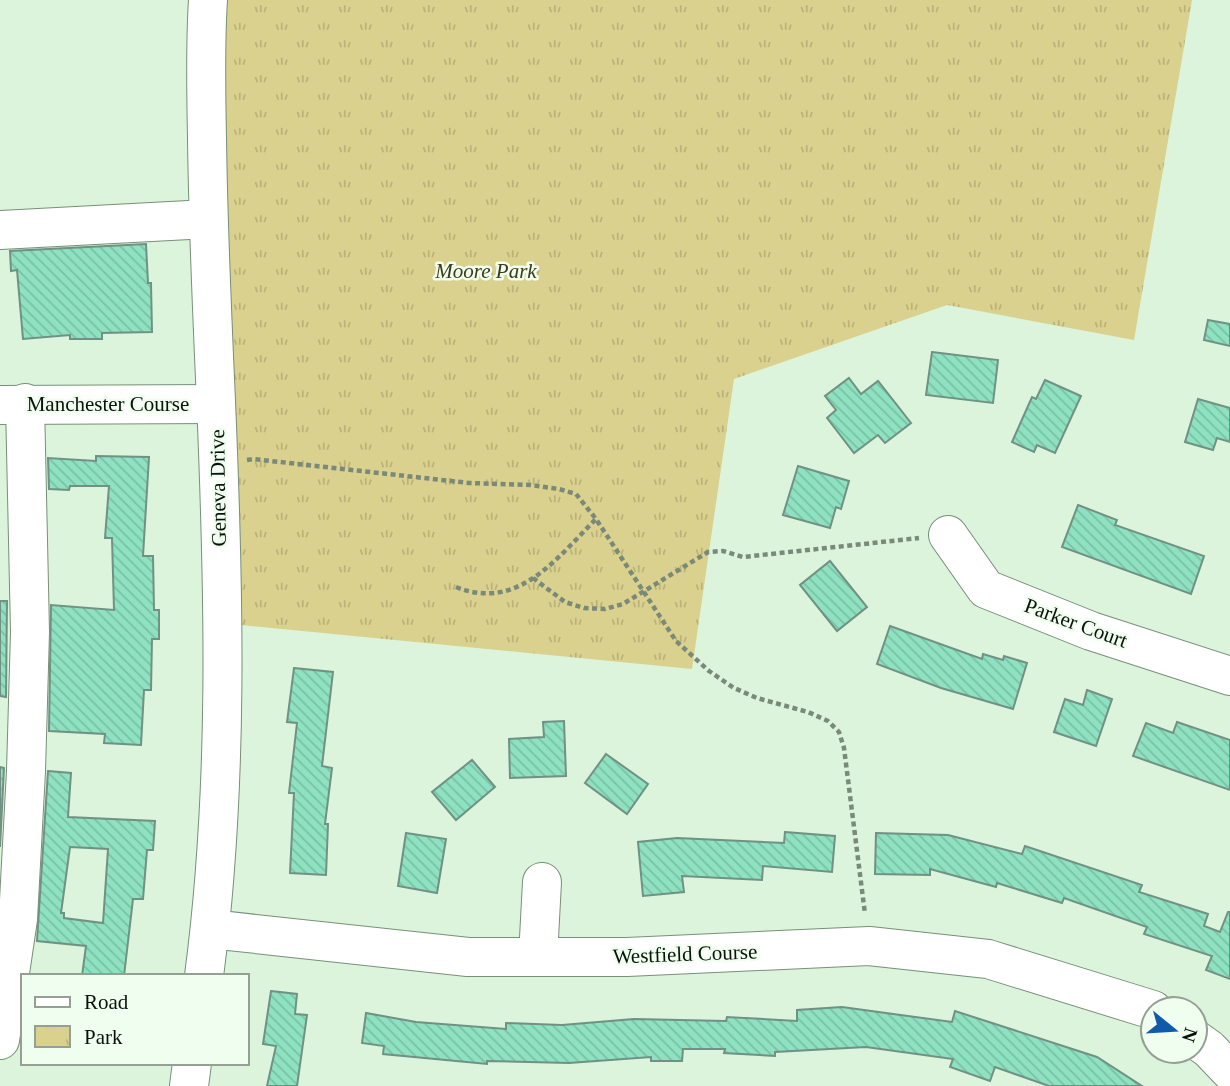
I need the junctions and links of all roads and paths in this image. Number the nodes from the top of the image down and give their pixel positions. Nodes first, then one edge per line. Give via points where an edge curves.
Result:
1 (208, 0) edge
2 (208, 219) junction
3 (0, 230) edge
4 (12, 404) edge
5 (216, 404) junction
6 (218, 468) junction
7 (596, 519) junction
8 (948, 535) joint
9 (533, 578) junction
10 (456, 587) dead end
11 (642, 592) junction
12 (1230, 674) edge
13 (542, 882) dead end
14 (210, 929) junction
15 (869, 946) junction
16 (538, 957) junction
17 (204, 974) edge
18 (1139, 1006) edge
19 (0, 1040) edge
20 (1209, 1049) edge
21 (192, 1065) edge
22 (1230, 1071) edge
23 (189, 1086) edge

1 - 2 street, Geneva Drive
2 - 3 street
2 - 5 street, Geneva Drive
4 - 5 street, Manchester Course
4 - 19 street via 30,632 18,919
5 - 6 street, Geneva Drive
6 - 7 path via 253,459 469,483 530,485 576,494
6 - 14 street, Geneva Drive via 223,673
7 - 9 path
7 - 11 path
8 - 11 path via 743,557 708,552
8 - 12 street, Parker Court via 986,589 1091,631
9 - 10 path via 498,594
9 - 11 path via 554,596 584,608 623,604
11 - 15 path via 676,641 709,671 757,698 828,721 839,732
13 - 16 street
14 - 16 street, Westfield Course via 468,957
14 - 17 street, Geneva Drive
15 - 16 street, Westfield Course
15 - 18 street, Westfield Course via 988,959
20 - 22 street
21 - 23 street

